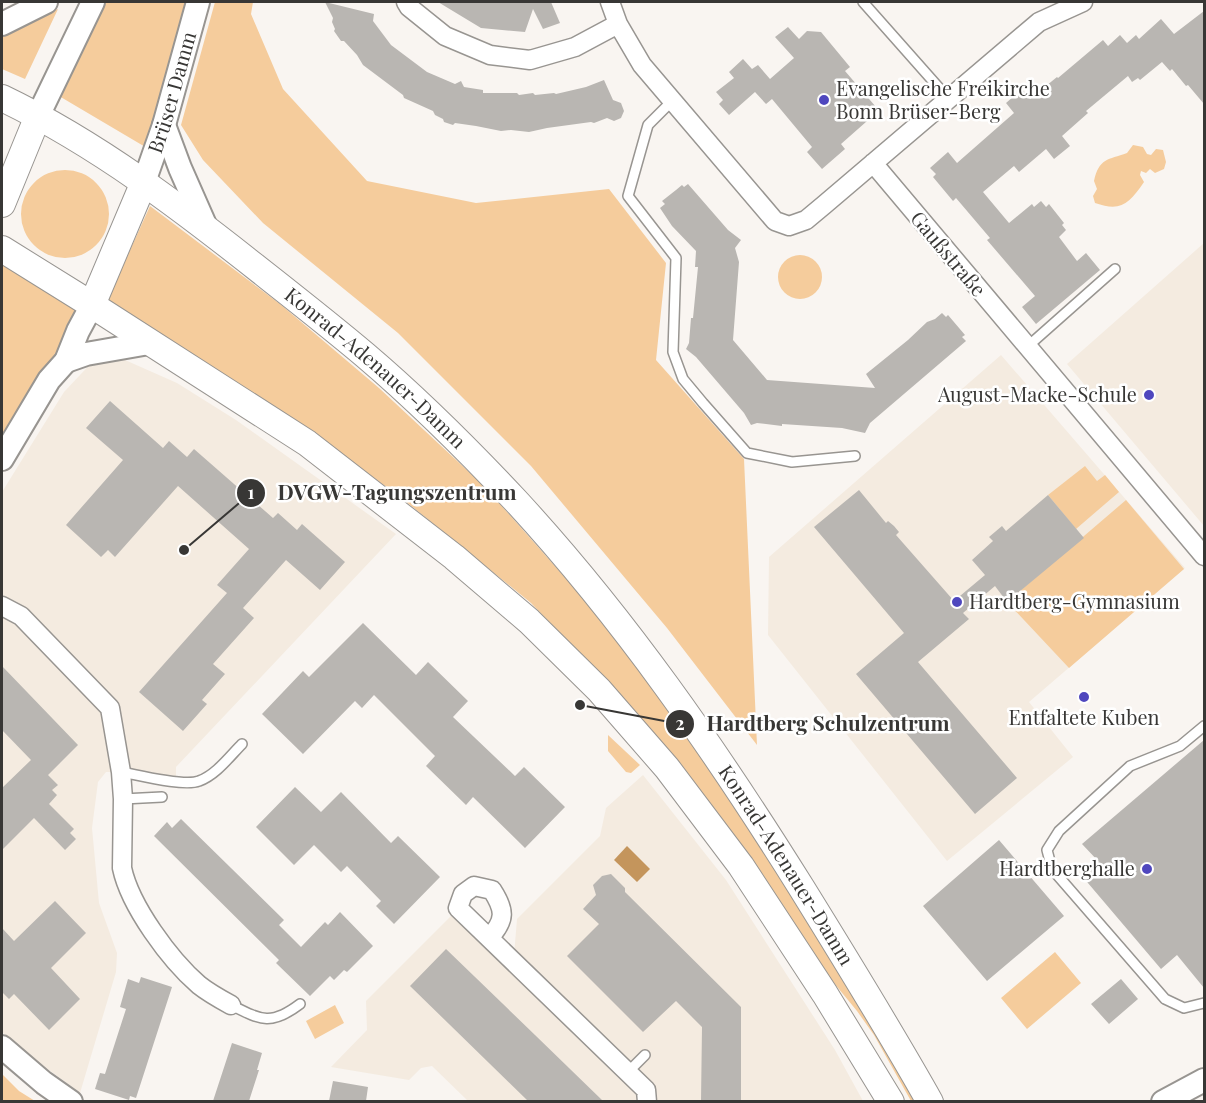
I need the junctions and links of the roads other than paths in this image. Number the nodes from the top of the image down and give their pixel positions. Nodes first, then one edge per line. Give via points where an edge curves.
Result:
1 (46, 2) edge
2 (93, 2) edge
3 (198, 2) edge
4 (405, 2) edge
5 (610, 2) edge
6 (863, 2) edge
7 (1083, 2) edge
8 (2, 24) edge
9 (618, 24) junction
10 (2, 98) edge
11 (948, 98) junction
12 (672, 101) junction
13 (38, 116) junction
14 (164, 125) junction
15 (873, 164) junction
16 (144, 182) junction
17 (2, 204) edge
18 (206, 227) junction
19 (2, 249) edge
20 (1115, 269) dead end
21 (92, 305) junction
22 (149, 343) junction
23 (1027, 347) junction
24 (66, 361) junction
25 (855, 456) dead end
26 (2, 459) edge
27 (1204, 556) edge
28 (2, 606) edge
29 (1204, 726) edge
30 (242, 744) dead end
31 (120, 772) junction
32 (162, 797) dead end
33 (123, 799) junction
34 (489, 938) dead end
35 (1204, 1003) edge
36 (300, 1004) dead end
37 (231, 1005) joint
38 (2, 1047) edge
39 (645, 1055) dead end
40 (628, 1072) junction
41 (1204, 1080) edge
42 (71, 1101) edge
43 (647, 1101) edge
44 (891, 1101) edge
45 (930, 1101) edge
46 (1163, 1101) edge

1 - 8 street
2 - 13 street
3 - 14 street, Brüser Damm
4 - 9 street via 445,36 490,55 520,59 530,60 576,46
5 - 9 street
6 - 11 lane
7 - 11 street via 1039,22
9 - 12 street via 642,65
10 - 13 main road, Konrad-Adenauer-Damm
11 - 15 street
12 - 15 street via 775,221 789,226 806,220
12 - 25 lane via 648,125 628,196 676,258 673,352 683,379 747,453 792,462
13 - 16 main road, Konrad-Adenauer-Damm
13 - 17 main road
14 - 16 street, Brüser Damm
14 - 18 street
15 - 23 street, Gaußstraße
16 - 18 main road, Konrad-Adenauer-Damm
16 - 21 main road
18 - 45 main road, Konrad-Adenauer-Damm via 365,355 438,422 579,573 719,760 882,1016
19 - 21 main road, Konrad-Adenauer-Damm
20 - 23 lane
21 - 22 main road, Konrad-Adenauer-Damm
21 - 24 street
22 - 24 street
22 - 44 main road, Konrad-Adenauer-Damm via 307,444 454,557 529,621 599,690 667,768 741,867
23 - 27 street, Gaußstraße
24 - 26 street via 50,380
28 - 31 street via 21,616 110,708
29 - 35 lane via 1180,746 1130,766 1059,831 1047,850 1052,869 1165,999 1185,1008
30 - 31 lane via 199,781 176,782
31 - 33 street
32 - 33 lane
33 - 37 street via 122,868 137,907 174,960 200,985
34 - 40 street
36 - 37 lane via 279,1017 260,1019
38 - 42 street
39 - 40 lane
40 - 43 street via 646,1090
41 - 46 street

